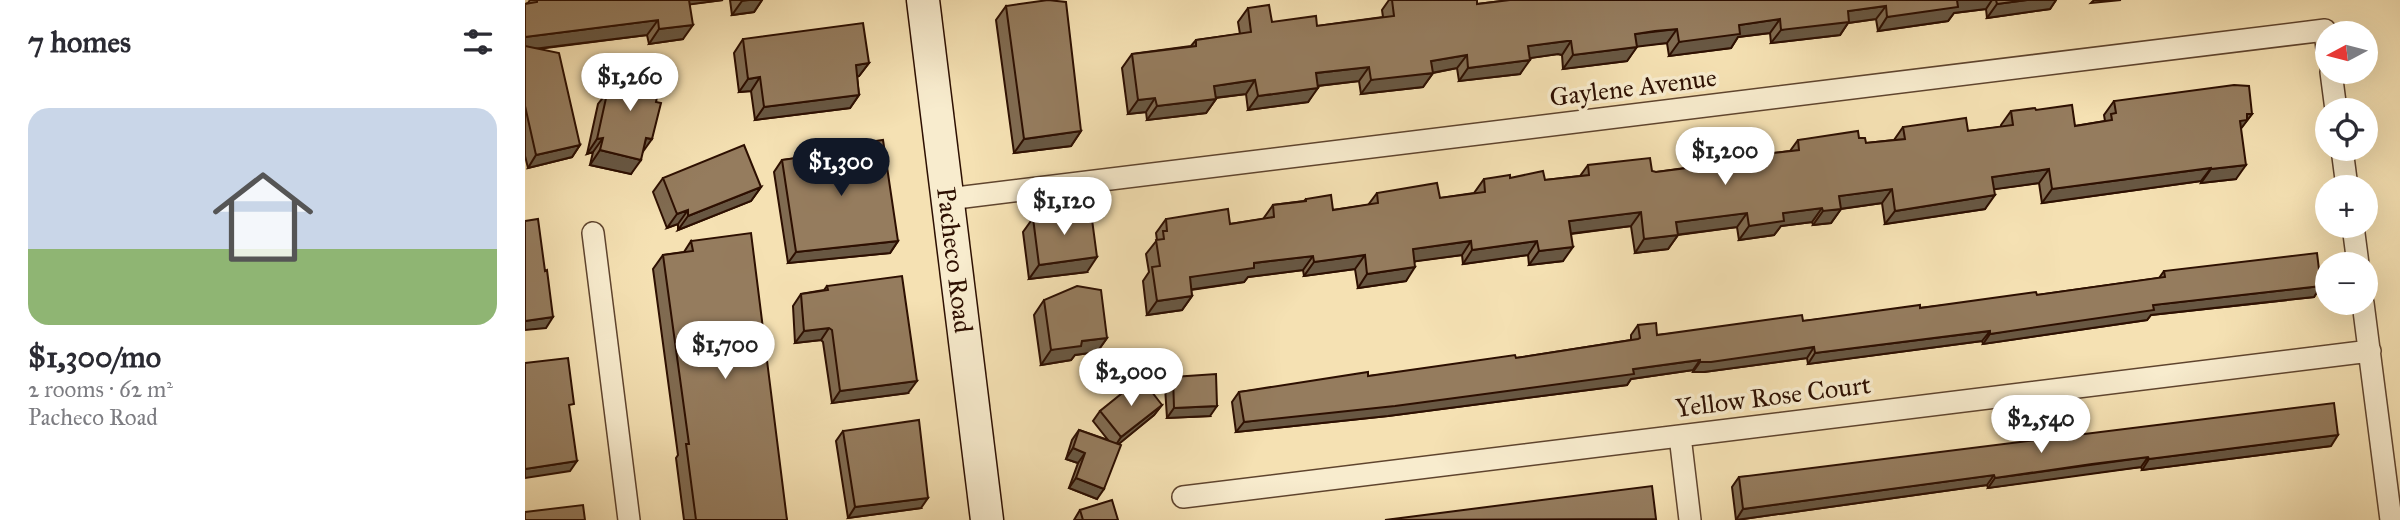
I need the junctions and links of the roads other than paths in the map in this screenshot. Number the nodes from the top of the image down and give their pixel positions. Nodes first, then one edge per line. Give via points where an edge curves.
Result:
1 (923, 0) edge
2 (2315, 41) edge
3 (948, 199) junction
4 (593, 233) dead end
5 (2366, 315) edge
6 (2370, 351) junction
7 (1680, 436) junction
8 (1183, 496) dead end
9 (629, 520) edge
10 (988, 520) edge
11 (1690, 520) edge
12 (2392, 520) edge

1 - 3 street, Pacheco Road
2 - 3 street, Gaylene Avenue
3 - 10 street, Pacheco Road
4 - 9 street
5 - 6 street
6 - 7 street, Yellow Rose Court
6 - 12 street
7 - 8 street, Yellow Rose Court
7 - 11 street

